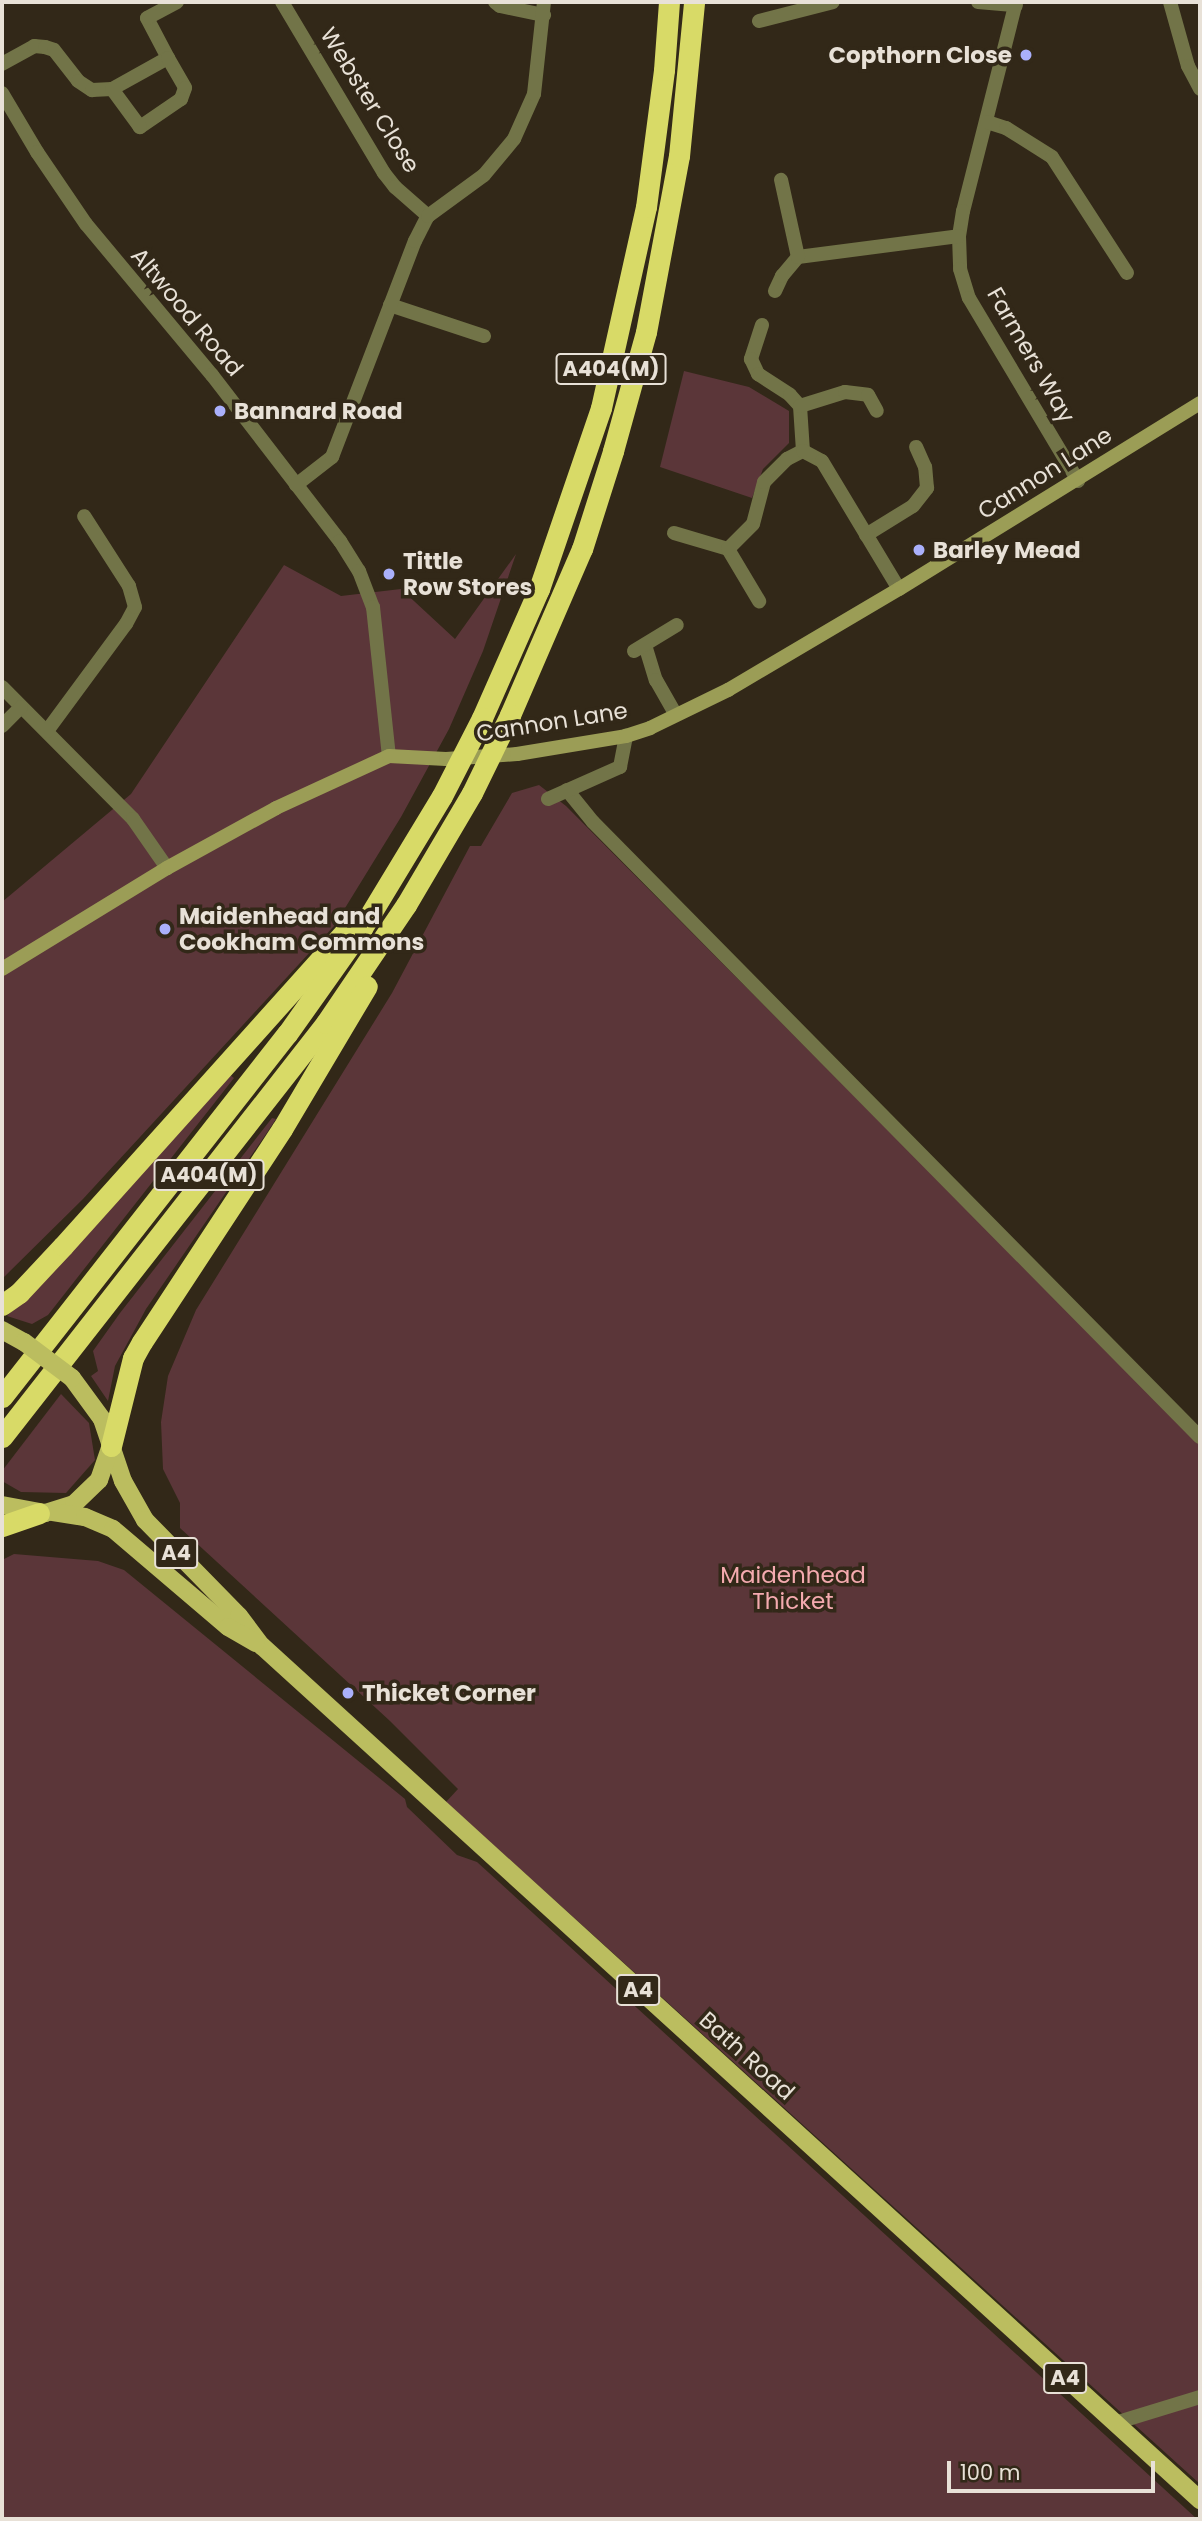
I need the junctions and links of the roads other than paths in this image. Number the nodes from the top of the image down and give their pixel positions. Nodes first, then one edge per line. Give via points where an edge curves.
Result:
1 (177, 2) edge
2 (282, 2) edge
3 (495, 2) edge
4 (669, 2) edge
5 (694, 2) edge
6 (833, 2) edge
7 (978, 2) edge
8 (1170, 2) edge
9 (1016, 4) edge
10 (544, 8) edge
11 (760, 21) dead end
12 (168, 58) junction
13 (2, 64) edge
14 (112, 89) junction
15 (1200, 89) edge
16 (2, 93) edge
17 (987, 122) junction
18 (781, 180) dead end
19 (428, 216) junction
20 (959, 236) junction
21 (798, 257) junction
22 (1127, 273) dead end
23 (775, 291) dead end
24 (390, 305) junction
25 (762, 326) dead end
26 (484, 336) dead end
27 (1200, 403) edge
28 (800, 406) junction
29 (877, 411) dead end
30 (916, 447) dead end
31 (803, 452) junction
32 (1077, 481) junction
33 (296, 485) junction
34 (84, 516) dead end
35 (674, 533) dead end
36 (866, 535) junction
37 (728, 549) junction
38 (899, 589) junction
39 (759, 601) dead end
40 (677, 625) dead end
41 (2, 687) edge
42 (21, 707) junction
43 (676, 715) junction
44 (2, 726) edge
45 (47, 731) junction
46 (626, 736) junction
47 (389, 756) junction
48 (567, 790) junction
49 (548, 799) dead end
50 (167, 868) junction
51 (389, 885) junction
52 (406, 905) junction
53 (2, 969) edge
54 (2, 1305) edge
55 (2, 1330) edge
56 (2, 1397) edge
57 (2, 1437) edge
58 (1200, 1437) edge
59 (111, 1446) junction
60 (2, 1504) edge
61 (46, 1513) junction
62 (2, 1526) edge
63 (262, 1646) junction
64 (1200, 2397) edge
65 (1115, 2423) junction
66 (1200, 2500) edge

1 - 12 street via 147,18
2 - 19 street, Webster Close via 384,173
3 - 10 street
4 - 51 highway, A404(M), bridge via 646,207 601,408 539,589 482,718
5 - 52 highway, A404(M), bridge via 677,169 659,273 631,391 582,549 472,793
6 - 11 street
7 - 9 street
8 - 15 street via 1188,66
9 - 17 street, Farmers Way
10 - 19 street via 534,94 514,139 484,175
12 - 14 street
12 - 14 street via 186,88 181,99 139,127
13 - 14 street via 34,46 45,47 54,50 78,81 92,90
16 - 33 street, Altwood Road via 86,224 212,375
17 - 20 street, Farmers Way
17 - 22 street via 1006,128 1052,157
18 - 21 street
19 - 24 street
20 - 21 street
20 - 32 street, Farmers Way via 960,269 969,298
21 - 23 street
24 - 26 street
24 - 33 street via 332,457
25 - 28 street via 751,359 758,374
27 - 32 street, Cannon Lane
28 - 29 street via 845,392 868,395
28 - 31 street
30 - 36 street via 925,467 927,488 913,506
31 - 36 street via 822,461
31 - 37 street via 787,459 764,482 753,524
32 - 38 street, Cannon Lane
33 - 47 street, Altwood Road via 359,571 373,607
34 - 45 street via 129,586 135,607
35 - 37 street
36 - 38 street
37 - 39 street
38 - 43 street, Cannon Lane via 728,690
40 - 43 street via 639,648
41 - 42 street
42 - 44 street
42 - 45 street
43 - 46 street, Cannon Lane
45 - 50 street via 133,819
46 - 47 street, Cannon Lane via 517,754 434,759
46 - 48 street via 620,766
47 - 50 street, Cannon Lane via 276,808
48 - 49 street
48 - 58 street via 593,822
50 - 53 street, Cannon Lane
51 - 54 highway, A404(M) via 28,1284
51 - 56 highway, A404(M) via 287,1034
52 - 57 highway, A404(M) via 269,1100
52 - 59 highway, A404(M) via 332,1048 142,1342
55 - 59 main road, Bath Road, bridge via 72,1378 96,1409
59 - 61 main road via 94,1488 74,1504
59 - 63 main road, Bath Road / A4 via 127,1490 145,1520 239,1616
60 - 61 main road, Bath Road
61 - 62 highway
61 - 63 main road, Bath Road / A4 via 85,1517 113,1529 228,1628
63 - 65 main road, Bath Road / A4
64 - 65 street
65 - 66 main road, Bath Road / A4

